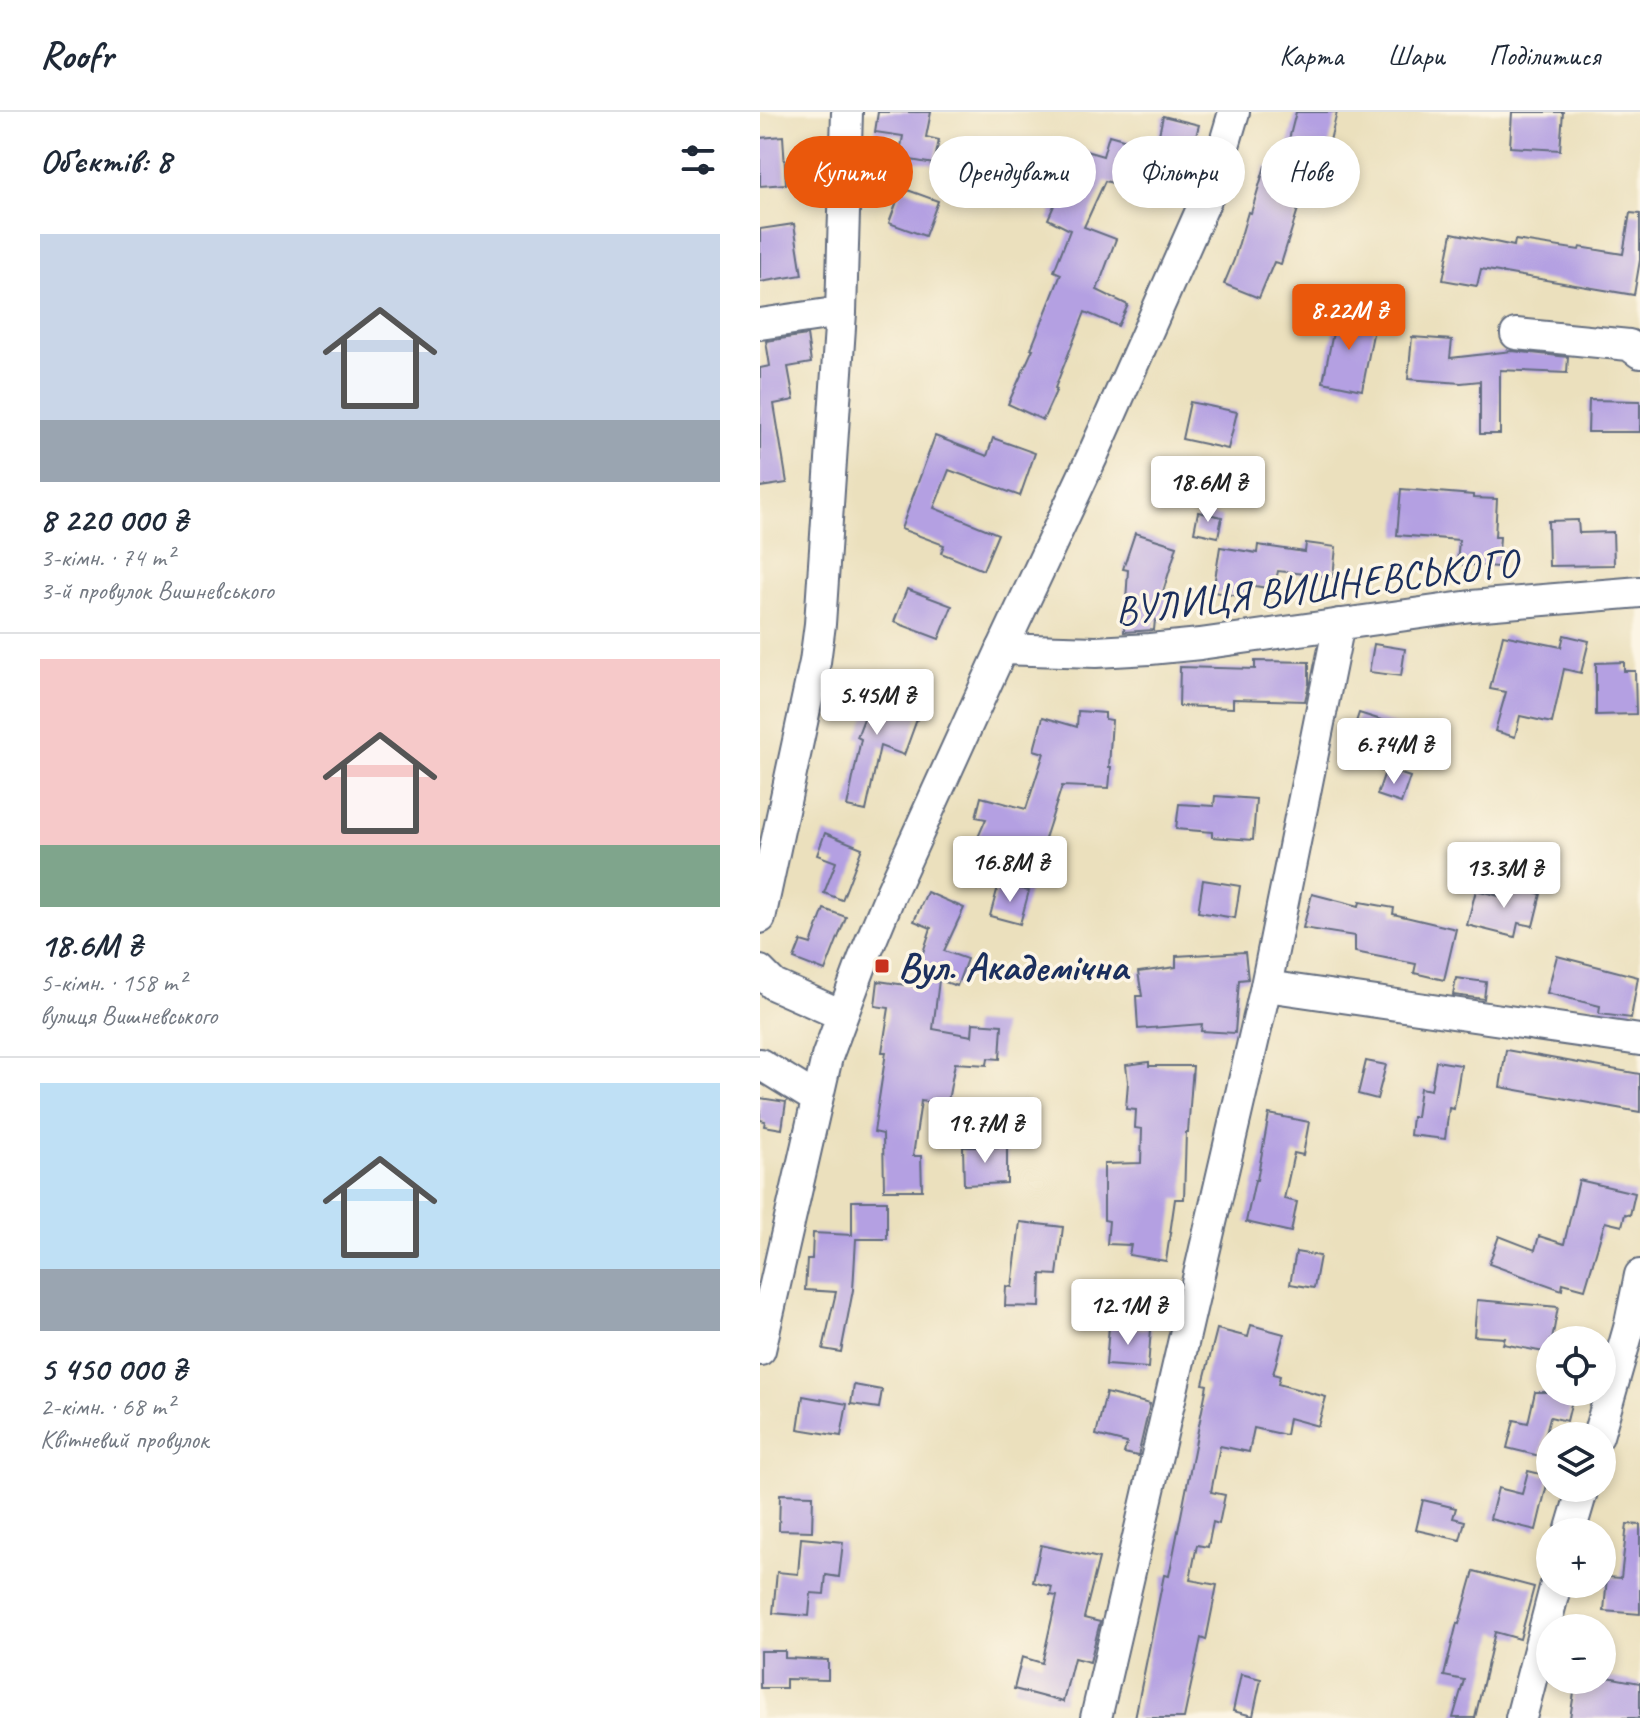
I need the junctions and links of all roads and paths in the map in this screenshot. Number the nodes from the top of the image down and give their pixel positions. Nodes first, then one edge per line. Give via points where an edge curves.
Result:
1 (847, 112) edge
2 (1234, 112) edge
3 (841, 312) junction
4 (760, 324) edge
5 (1516, 334) dead end
6 (1640, 353) edge
7 (1640, 592) edge
8 (1339, 624) junction
9 (1002, 649) junction
10 (760, 918) edge
11 (760, 971) edge
12 (1266, 986) junction
13 (842, 1015) junction
14 (1640, 1040) edge
15 (760, 1064) edge
16 (817, 1099) junction
17 (1640, 1275) edge
18 (760, 1350) edge
19 (1602, 1422) edge
20 (1552, 1598) edge
21 (1096, 1718) edge
22 (1521, 1718) edge

1 - 3 street
2 - 9 street via 1212,186
3 - 4 street
3 - 10 street via 815,662
5 - 6 street via 1629,345
7 - 8 street, ВУЛИЦЯ ВИШНЕВСЬКОГО
8 - 9 street, ВУЛИЦЯ ВИШНЕВСЬКОГО via 1150,649
8 - 12 street
9 - 13 street via 890,895
11 - 13 street via 774,985
12 - 14 street
12 - 21 street
13 - 16 street
15 - 16 street
16 - 18 street
17 - 19 street
20 - 22 street

